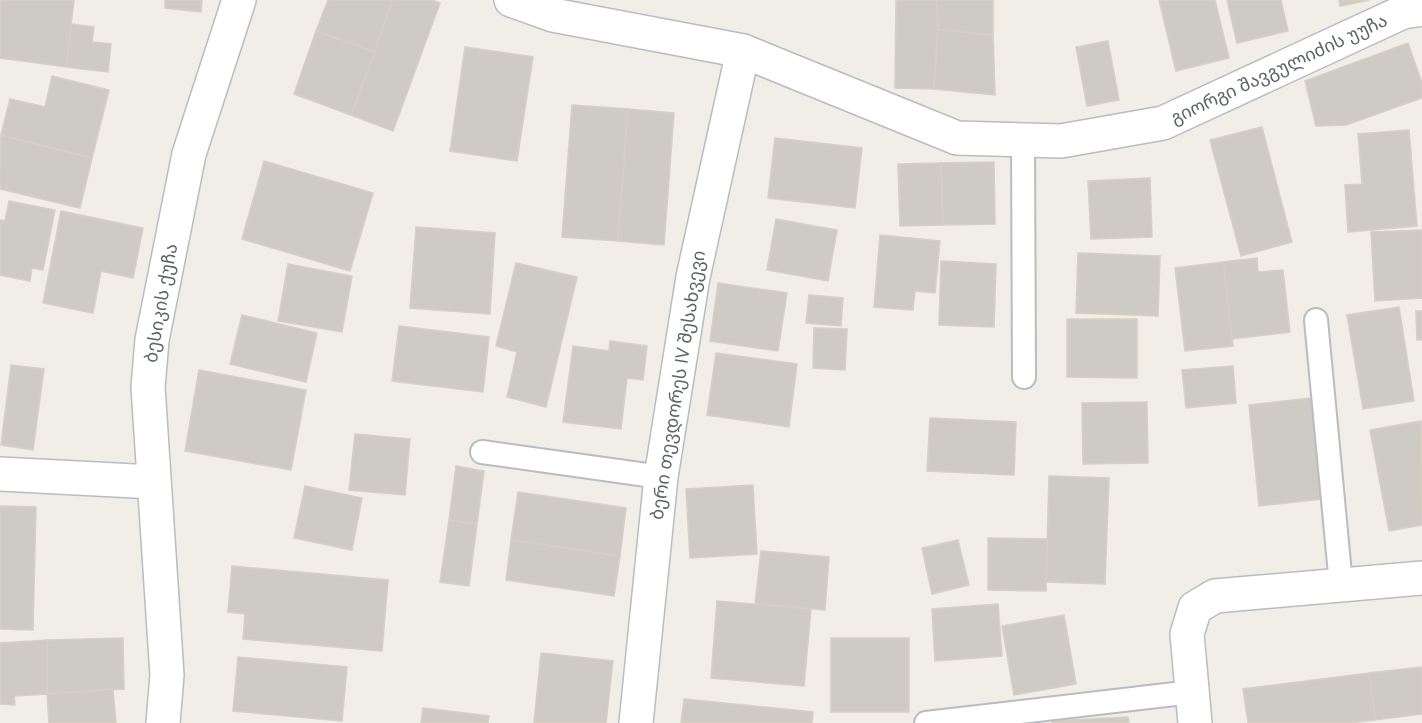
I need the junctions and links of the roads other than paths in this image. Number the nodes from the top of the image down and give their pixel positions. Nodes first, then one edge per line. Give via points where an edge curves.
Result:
1 (239, 0) edge
2 (511, 0) edge
3 (1422, 9) edge
4 (743, 51) junction
5 (1023, 140) junction
6 (1316, 320) dead end
7 (1024, 377) dead end
8 (482, 452) dead end
9 (0, 474) edge
10 (661, 477) junction
11 (153, 482) junction
12 (1422, 578) edge
13 (1341, 585) junction
14 (1193, 708) edge
15 (163, 723) edge
16 (636, 723) edge
17 (926, 723) edge

1 - 11 street, ბესიკის ქუჩა via 189,154 152,340 148,387
2 - 4 street, გიორგი შავგულიძის უუჩა via 553,15
3 - 5 street, გიორგი შავგულიძის უუჩა via 1403,12 1163,123 1061,141
4 - 5 street, გიორგი შავგულიძის უუჩა via 957,138
4 - 10 street, ბერი თევდორეს IV შესახვევი via 693,277
5 - 7 lane
6 - 13 lane
8 - 10 lane
9 - 11 street
10 - 16 street, ბერი თევდორეს IV შესახვევი
11 - 15 street, ბესიკის ქუჩა via 167,675
12 - 13 street
13 - 14 street via 1215,596 1195,608 1187,634
14 - 17 lane

